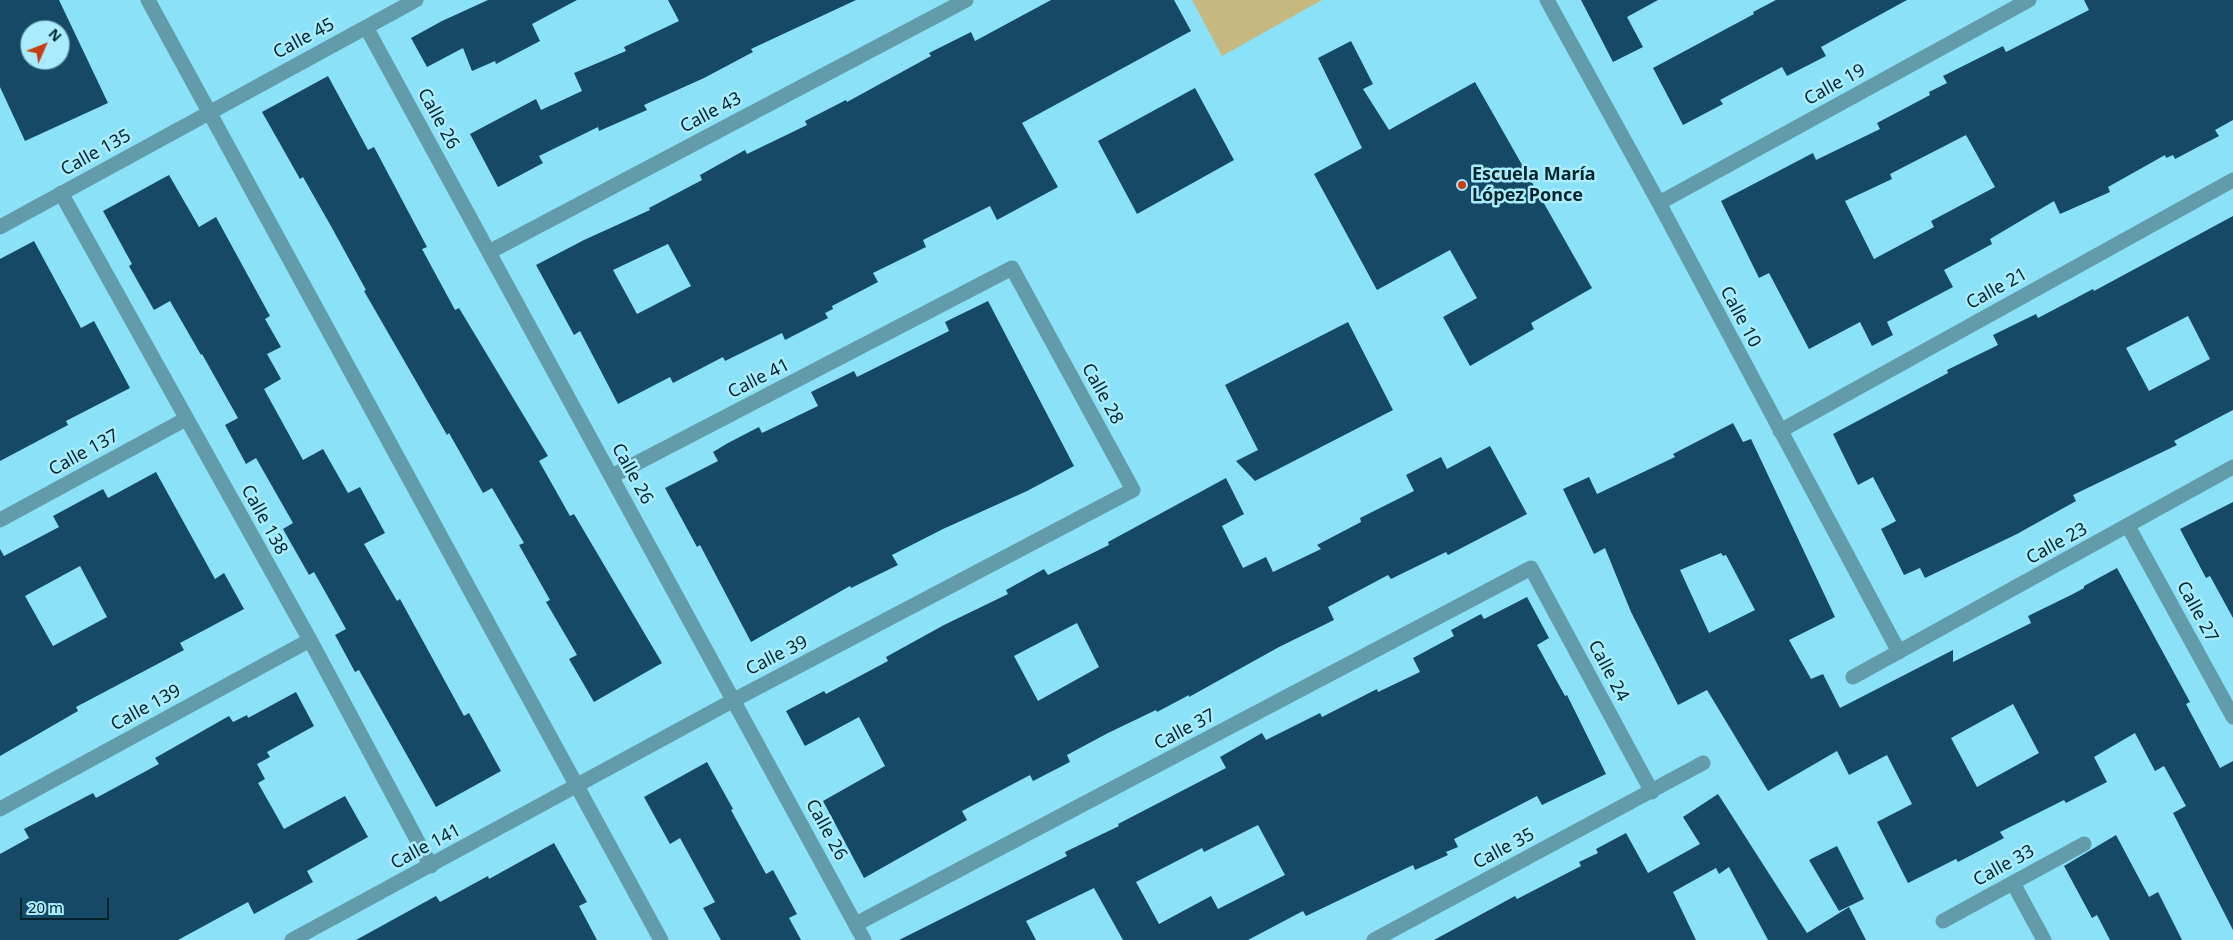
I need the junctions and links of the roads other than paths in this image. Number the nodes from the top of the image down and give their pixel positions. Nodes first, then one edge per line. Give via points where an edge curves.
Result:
1 (148, 0) edge
2 (416, 0) edge
3 (966, 0) edge
4 (1547, 0) edge
5 (2029, 0) edge
6 (366, 27) junction
7 (210, 111) junction
8 (2233, 180) edge
9 (61, 193) junction
10 (1659, 203) junction
11 (0, 227) edge
12 (489, 252) junction
13 (924, 315) joint
14 (186, 419) junction
15 (1780, 431) junction
16 (2233, 467) edge
17 (612, 476) junction
18 (0, 520) edge
19 (2128, 526) junction
20 (997, 563) joint
21 (1531, 568) joint
22 (310, 640) junction
23 (1898, 652) junction
24 (1853, 677) dead end
25 (734, 700) junction
26 (2233, 716) edge
27 (1703, 763) dead end
28 (577, 786) junction
29 (1652, 792) junction
30 (0, 809) edge
31 (2084, 844) dead end
32 (431, 866) junction
33 (2012, 883) junction
34 (1943, 921) dead end
35 (856, 924) junction
36 (292, 940) edge
37 (660, 940) edge
38 (864, 940) edge
39 (1374, 940) edge
40 (2044, 940) edge

1 - 7 street
2 - 6 street, Calle 45
3 - 12 street, Calle 43
4 - 10 street, Calle 10
5 - 10 street, Calle 19
6 - 7 street, Calle 45
6 - 12 street, Calle 26
7 - 9 street, Calle 135
7 - 28 street
8 - 15 street, Calle 21
9 - 11 street, Calle 135
9 - 14 street, Calle 138
10 - 15 street, Calle 10
12 - 17 street, Calle 26
13 - 17 street, Calle 41
13 - 20 street, Calle 28 via 1012,268 1133,490
14 - 18 street, Calle 137
14 - 22 street, Calle 138
15 - 23 street, Calle 10
16 - 19 street, Calle 23
17 - 25 street, Calle 26
19 - 23 street, Calle 23
19 - 26 street, Calle 27
20 - 25 street, Calle 39
21 - 29 street, Calle 24
21 - 35 street, Calle 37
22 - 30 street, Calle 139
22 - 32 street, Calle 138
23 - 24 street, Calle 23
25 - 28 street, Calle 39
25 - 35 street, Calle 26
27 - 29 street, Calle 35
28 - 32 street, Calle 141
28 - 37 street
29 - 39 street, Calle 35
31 - 33 street, Calle 33
32 - 36 street, Calle 141
33 - 34 street, Calle 33
33 - 40 street
35 - 38 street, Calle 26

